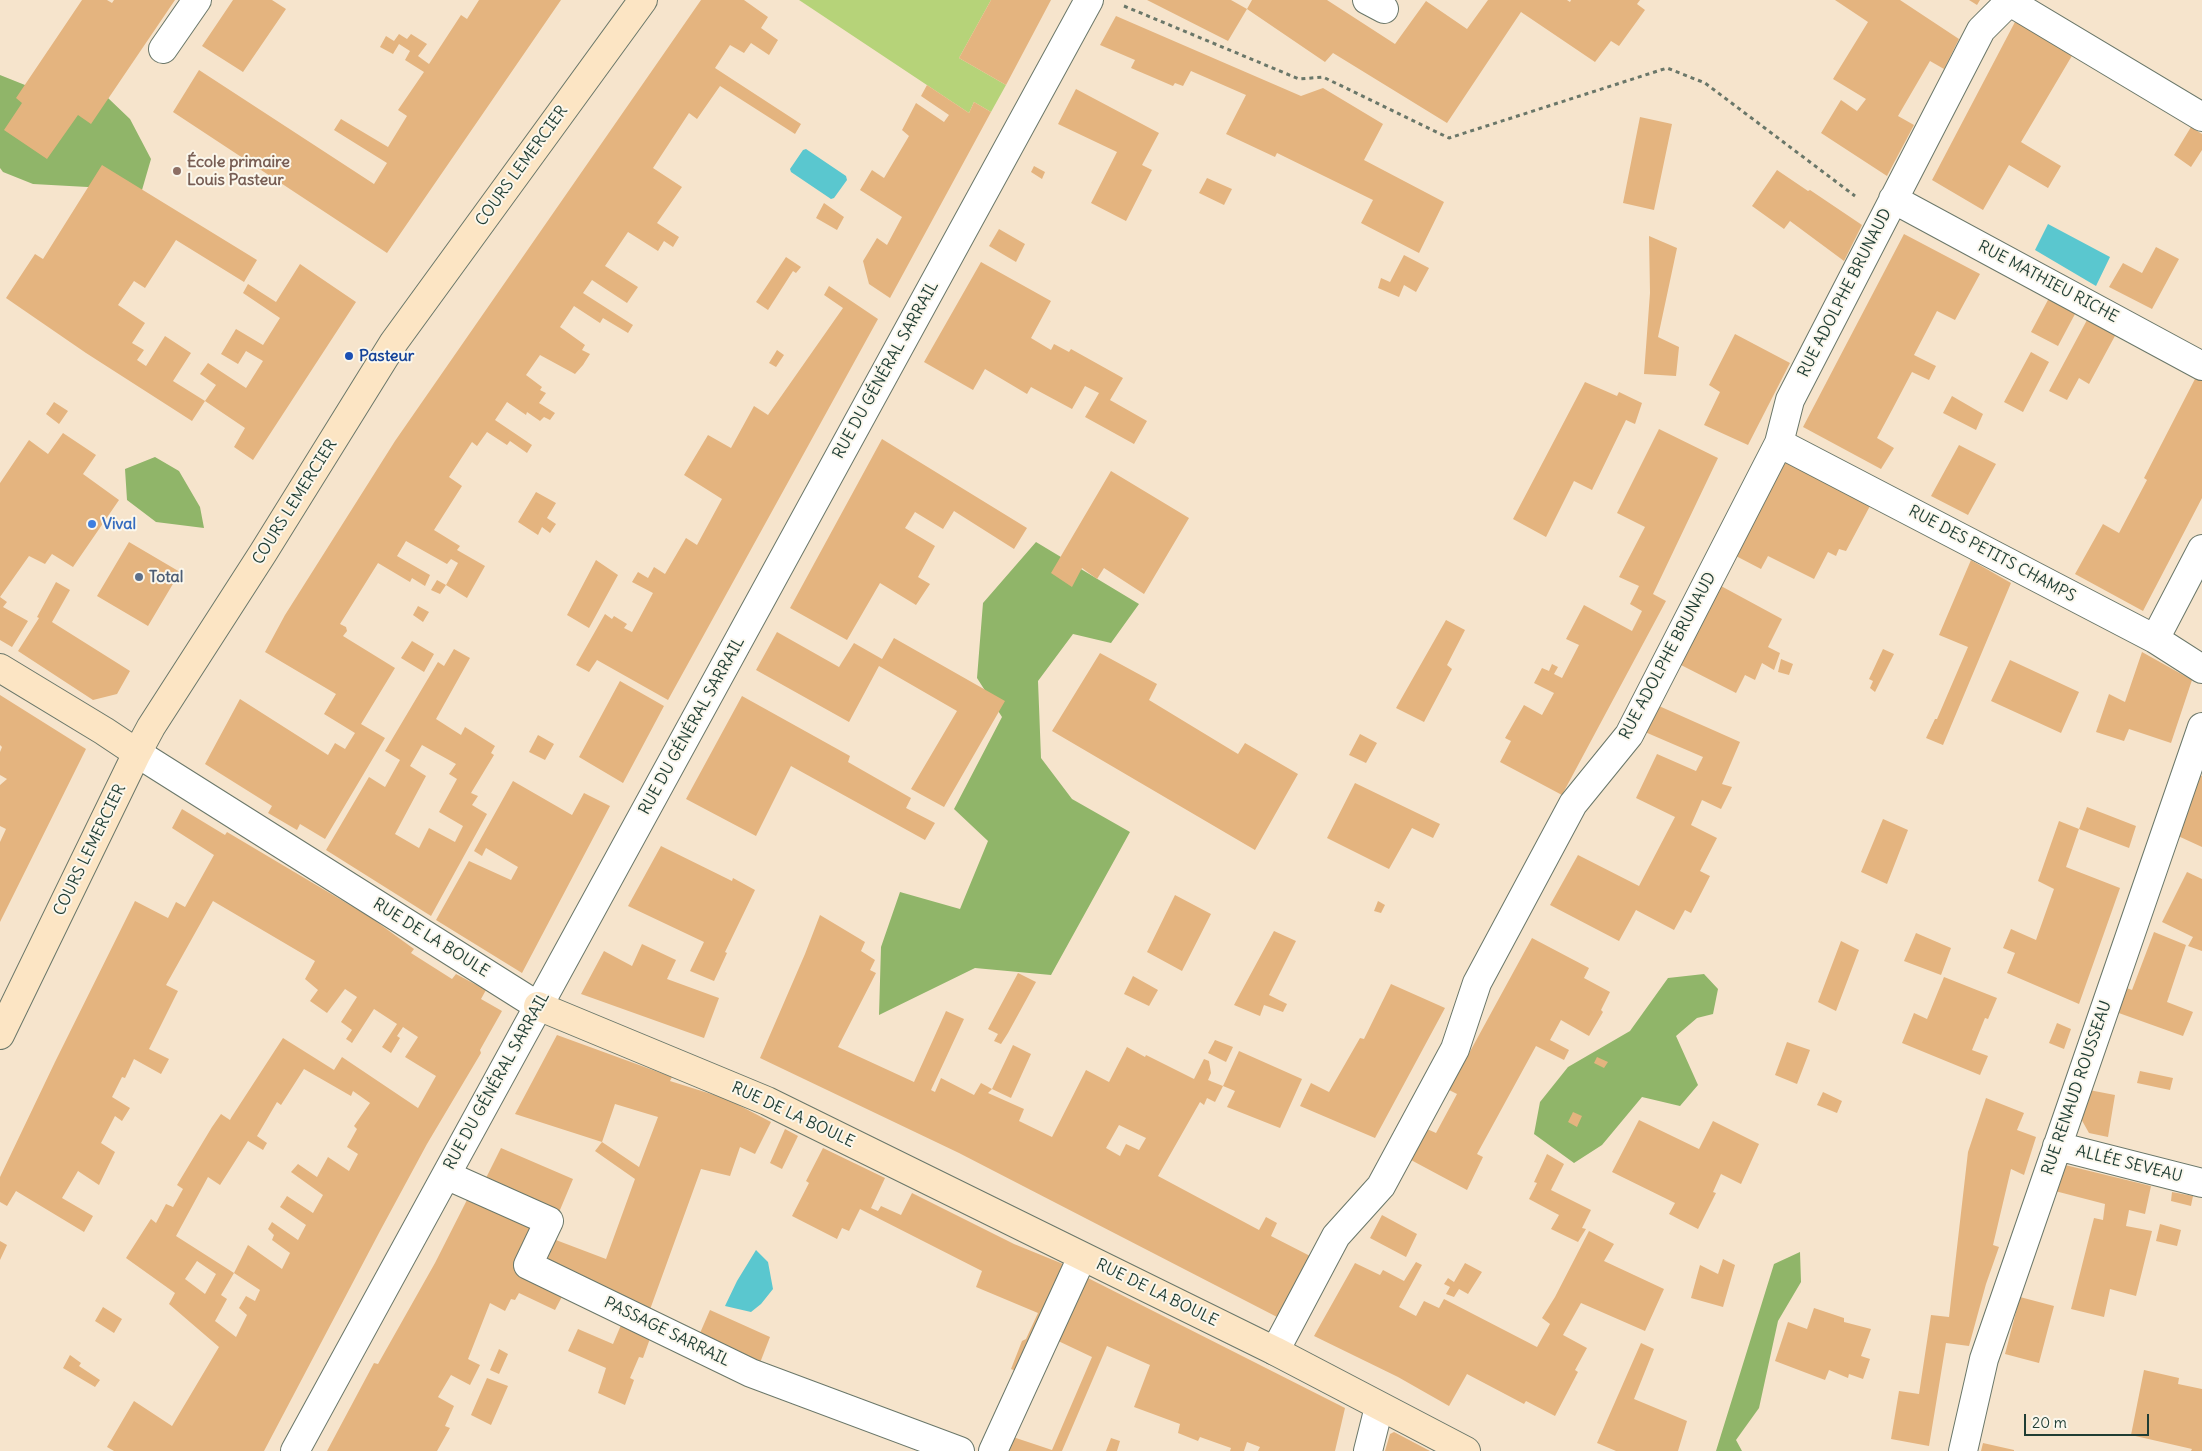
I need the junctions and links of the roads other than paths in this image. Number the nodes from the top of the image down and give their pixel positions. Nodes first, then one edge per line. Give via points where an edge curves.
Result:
1 (197, 0) edge
2 (642, 0) edge
3 (1089, 0) edge
4 (2010, 1) edge
5 (163, 49) dead end
6 (2202, 117) edge
7 (1888, 208) junction
8 (2202, 366) edge
9 (1779, 443) junction
10 (2202, 549) edge
11 (2155, 639) junction
12 (0, 668) edge
13 (2202, 669) edge
14 (2202, 727) edge
15 (137, 752) junction
16 (538, 1006) junction
17 (0, 1035) edge
18 (2057, 1146) junction
19 (446, 1175) junction
20 (2202, 1183) edge
21 (1082, 1257) junction
22 (1275, 1351) junction
23 (1379, 1407) junction
24 (295, 1451) edge
25 (960, 1451) edge
26 (993, 1451) edge
27 (1368, 1451) edge
28 (1466, 1451) edge
29 (1963, 1451) edge

1 - 5 street
2 - 15 main road, COURS LEMERCIER via 394,342
3 - 16 street, RUE DU GÉNÉRAL SARRAIL
4 - 6 street
4 - 7 street, RUE ADOLPHE BRUNAUD via 1981,30
7 - 8 street, RUE MATHIEU RICHE
7 - 9 street, RUE ADOLPHE BRUNAUD via 1790,400
9 - 11 street, RUE DES PETITS CHAMPS
9 - 22 street, RUE ADOLPHE BRUNAUD via 1629,735 1572,804 1476,983 1455,1049 1381,1186 1336,1236
10 - 11 street
11 - 13 street, RUE DES PETITS CHAMPS
12 - 15 main road
14 - 18 street, RUE RENAUD ROUSSEAU
15 - 16 street, RUE DE LA BOULE
15 - 17 main road, COURS LEMERCIER
16 - 19 street, RUE DU GÉNÉRAL SARRAIL
16 - 21 main road, RUE DE LA BOULE via 767,1100
18 - 20 street, ALLÉE SEVEAU
18 - 29 street, RUE RENAUD ROUSSEAU via 1984,1359
19 - 24 street, RUE DU GÉNÉRAL SARRAIL
19 - 25 street, PASSAGE SARRAIL via 549,1221 528,1265 752,1373
21 - 22 main road, RUE DE LA BOULE
21 - 26 street
22 - 23 main road, RUE DE LA BOULE
23 - 27 street
23 - 28 main road, RUE DE LA BOULE

